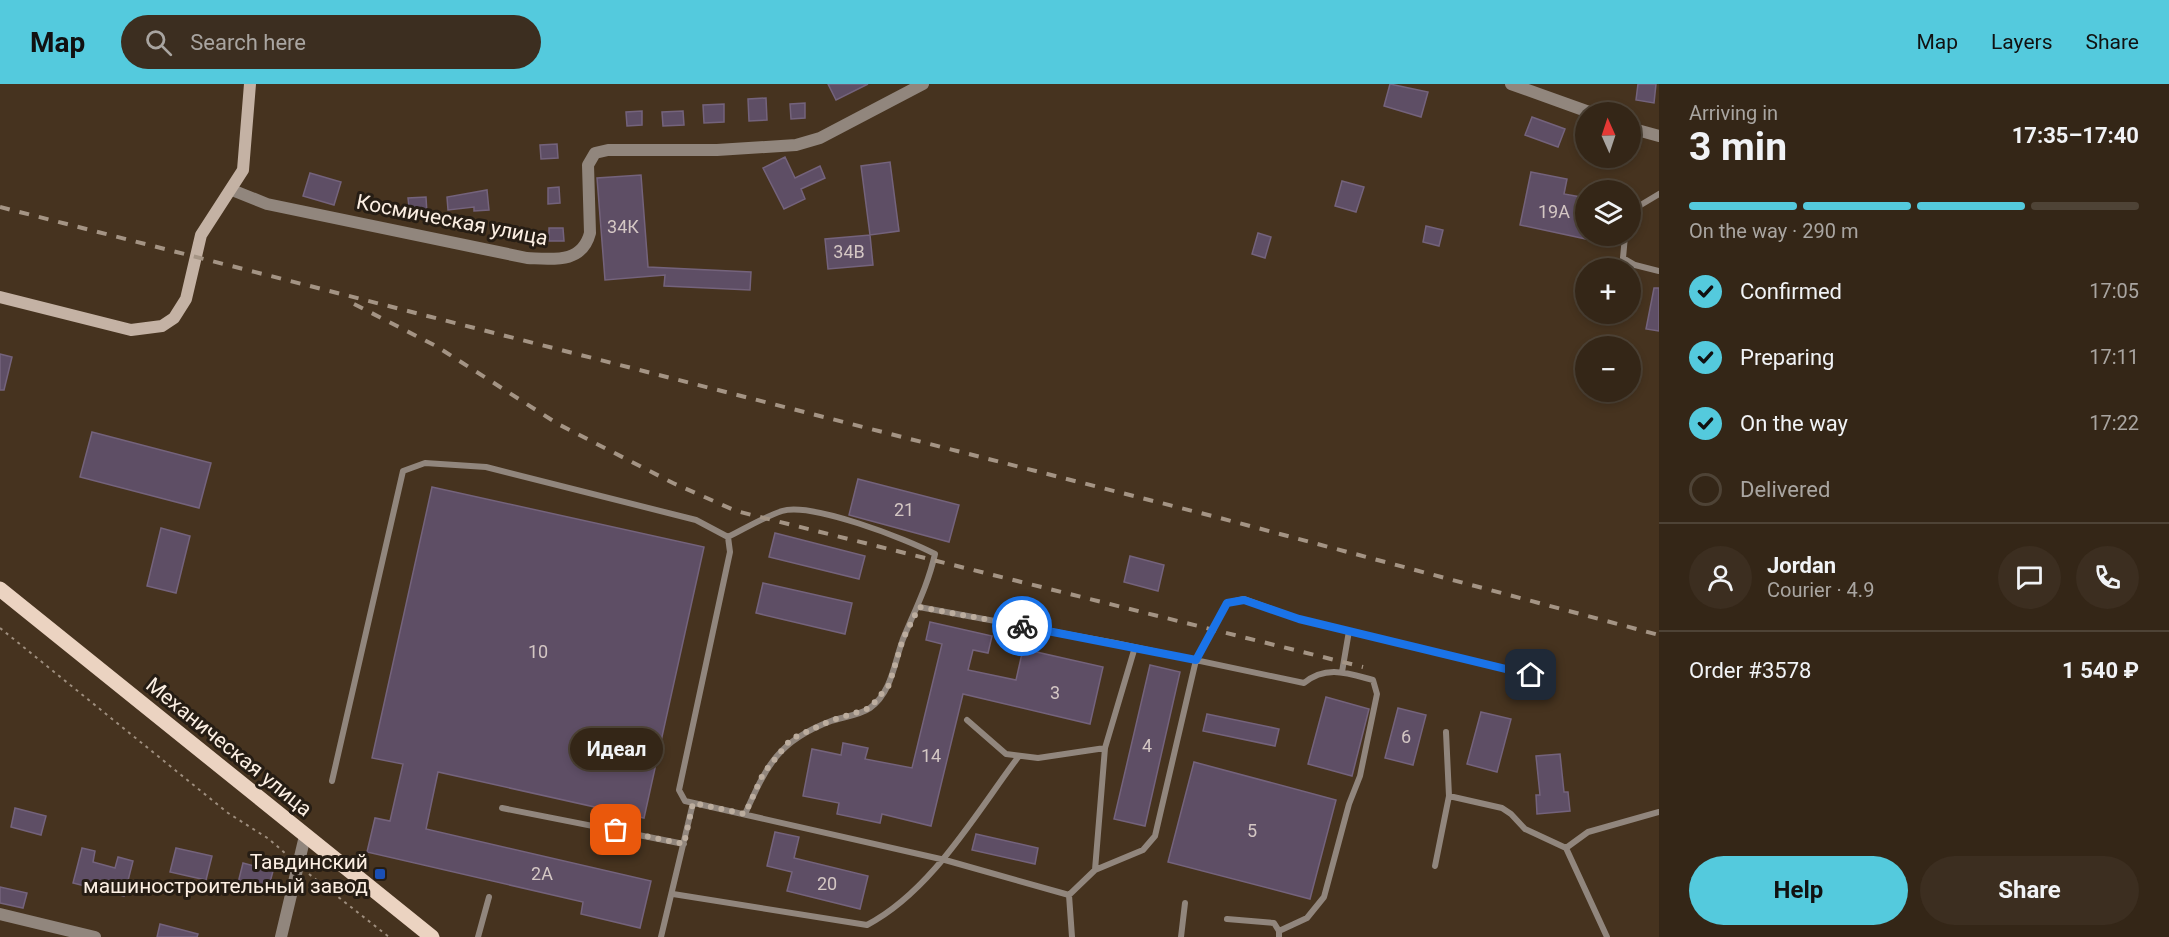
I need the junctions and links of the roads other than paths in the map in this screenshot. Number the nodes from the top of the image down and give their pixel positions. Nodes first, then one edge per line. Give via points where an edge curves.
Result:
1 (250, 84) edge
2 (923, 84) edge
3 (1511, 84) edge
4 (1575, 107) edge
5 (1641, 131) edge
6 (1659, 136) edge
7 (232, 190) junction
8 (1659, 194) edge
9 (1641, 205) edge
10 (1624, 246) edge
11 (1659, 271) edge
12 (0, 297) edge
13 (728, 537) junction
14 (0, 589) edge
15 (919, 607) junction
16 (1349, 631) junction
17 (1135, 647) junction
18 (1196, 660) junction
19 (1342, 672) junction
20 (1531, 675) dead end
21 (967, 720) dead end
22 (1446, 732) dead end
23 (1105, 748) junction
24 (1020, 756) junction
25 (332, 781) dead end
26 (1449, 796) junction
27 (693, 803) junction
28 (502, 808) dead end
29 (1659, 812) edge
30 (745, 814) junction
31 (305, 836) junction
32 (684, 844) junction
33 (1566, 848) junction
34 (945, 860) junction
35 (1435, 866) dead end
36 (1095, 870) junction
37 (673, 894) junction
38 (1069, 895) junction
39 (489, 897) dead end
40 (1185, 903) dead end
41 (0, 914) edge
42 (1227, 920) dead end
43 (1279, 934) edge
44 (96, 937) edge
45 (281, 937) edge
46 (432, 937) edge
47 (478, 937) edge
48 (661, 937) edge
49 (1071, 937) edge
50 (1182, 937) edge
51 (1607, 937) edge

1 - 7 street via 243,170
2 - 7 street, Космическая улица via 820,138 796,145 596,153 588,165 588,243 571,258 562,260 527,258 267,204
3 - 4 street
5 - 6 street
7 - 12 street via 201,235 181,309 162,326 131,330
8 - 9 lane
10 - 11 lane via 1623,258
13 - 15 lane via 783,511 801,509 904,538 935,554
13 - 25 lane via 696,520 486,468 426,463 403,471
13 - 27 lane via 730,552 679,790 685,801
14 - 31 main road, Механическая улица
15 - 17 lane
15 - 30 lane via 903,639 889,685 870,708 791,739 763,774
16 - 18 lane via 1244,600 1227,603
16 - 19 lane
16 - 20 lane
17 - 18 lane
17 - 23 lane
18 - 19 lane via 1304,683 1315,674
18 - 36 lane via 1155,836 1143,850
19 - 43 lane via 1372,680 1377,694 1360,776 1324,897 1306,918
21 - 24 lane via 1006,754
22 - 26 lane
23 - 24 lane via 1038,758
23 - 36 lane
24 - 34 lane
26 - 33 lane via 1502,808 1525,829
26 - 35 lane
27 - 30 lane
27 - 32 lane
28 - 32 lane
29 - 33 lane via 1588,832
30 - 34 lane
31 - 45 street
31 - 46 main road, Механическая улица
32 - 37 lane
33 - 51 lane
34 - 37 lane via 889,913 867,925
34 - 38 lane
36 - 38 lane
37 - 48 lane
38 - 49 lane
39 - 47 lane
40 - 50 lane
41 - 44 street
42 - 43 lane via 1274,923

